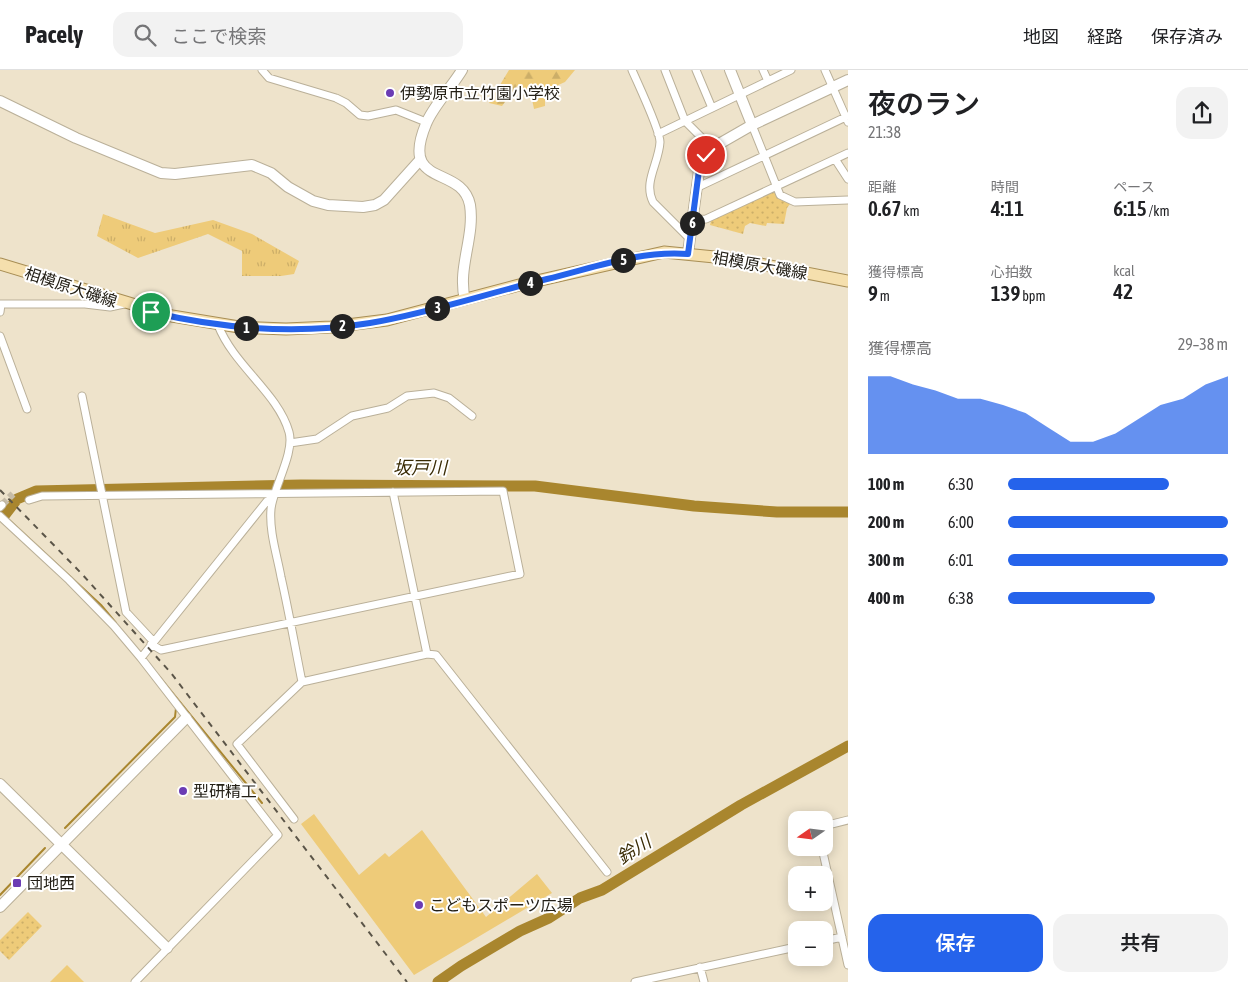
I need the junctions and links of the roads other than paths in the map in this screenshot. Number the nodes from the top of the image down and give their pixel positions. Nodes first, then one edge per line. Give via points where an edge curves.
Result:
1 (262, 70) edge
2 (462, 70) edge
3 (632, 70) edge
4 (665, 70) edge
5 (696, 70) edge
6 (730, 70) edge
7 (763, 70) edge
8 (791, 70) edge
9 (825, 70) edge
10 (848, 80) edge
11 (768, 81) junction
12 (832, 87) junction
13 (740, 95) junction
14 (0, 101) edge
15 (712, 108) junction
16 (847, 118) edge
17 (685, 121) junction
18 (426, 122) junction
19 (752, 125) junction
20 (658, 134) junction
21 (712, 148) junction
22 (848, 153) edge
23 (764, 156) junction
24 (835, 159) junction
25 (420, 160) junction
26 (848, 180) edge
27 (776, 186) junction
28 (696, 188) junction
29 (848, 200) edge
30 (692, 220) junction
31 (690, 239) junction
32 (688, 254) junction
33 (0, 264) edge
34 (848, 281) edge
35 (465, 300) junction
36 (1, 304) edge
37 (124, 304) junction
38 (0, 312) edge
39 (218, 325) junction
40 (0, 336) edge
41 (82, 396) dead end
42 (27, 409) dead end
43 (472, 416) dead end
44 (290, 442) junction
45 (393, 492) junction
46 (103, 495) junction
47 (275, 496) junction
48 (29, 500) dead end
49 (0, 516) edge
50 (415, 596) junction
51 (291, 622) junction
52 (152, 642) junction
53 (428, 654) junction
54 (141, 658) junction
55 (302, 682) junction
56 (186, 718) junction
57 (0, 784) edge
58 (294, 818) dead end
59 (848, 820) edge
60 (833, 824) edge
61 (61, 844) junction
62 (824, 856) edge
63 (607, 872) dead end
64 (0, 907) edge
65 (842, 937) junction
66 (833, 939) edge
67 (167, 948) junction
68 (788, 949) edge
69 (848, 965) edge
70 (700, 967) junction
71 (134, 982) edge
72 (635, 982) edge
73 (704, 982) edge

1 - 18 street via 269,78 336,98 360,115 396,110
2 - 18 street
3 - 20 street
4 - 17 street
5 - 15 street
6 - 13 street
7 - 11 street
8 - 11 street
9 - 12 street
10 - 12 street
11 - 13 street
12 - 16 street
12 - 19 street
13 - 15 street
13 - 19 street
14 - 25 street via 161,174 252,165 271,173 302,196 328,205 375,205 384,200
15 - 17 street
16 - 23 street
17 - 20 street
17 - 21 street
18 - 25 street
19 - 21 street
19 - 23 street
20 - 31 street via 660,141 650,196
21 - 28 street via 699,170
22 - 24 street
23 - 27 street
23 - 28 street
24 - 26 street
24 - 27 street
25 - 35 street via 430,170 460,187 469,201 470,229 462,282
27 - 29 street via 780,195 795,202
27 - 30 street via 706,219
28 - 30 street
30 - 31 street
31 - 32 street
32 - 34 main road, 相模原大磯線 via 735,259
32 - 35 main road, 相模原大磯線 via 664,252 644,256
33 - 37 main road, 相模原大磯線
35 - 39 main road, 相模原大磯線 via 387,320 331,328
36 - 37 street via 110,307
36 - 38 street
37 - 39 main road, 相模原大磯線
39 - 44 street via 230,351 284,418
40 - 42 street
41 - 46 street
43 - 44 street via 449,398 434,393 407,396 388,408 352,416 317,439
44 - 47 street
45 - 47 street
45 - 50 street
45 - 50 street via 503,491 515,546 520,574
46 - 47 street
46 - 48 street via 42,496
46 - 52 street via 126,612
47 - 51 street via 271,529
47 - 52 street via 267,501
49 - 54 street via 69,580
50 - 51 street
50 - 53 street
51 - 52 street via 161,650
51 - 55 street
52 - 54 street
53 - 55 street
53 - 63 street via 436,655
54 - 56 street
55 - 58 street via 237,744
56 - 61 street
56 - 67 street via 278,835
57 - 61 street
59 - 60 street
61 - 64 street
61 - 67 street
62 - 65 street
65 - 66 street
65 - 69 street
67 - 71 street
68 - 70 street
70 - 72 street
70 - 73 street

